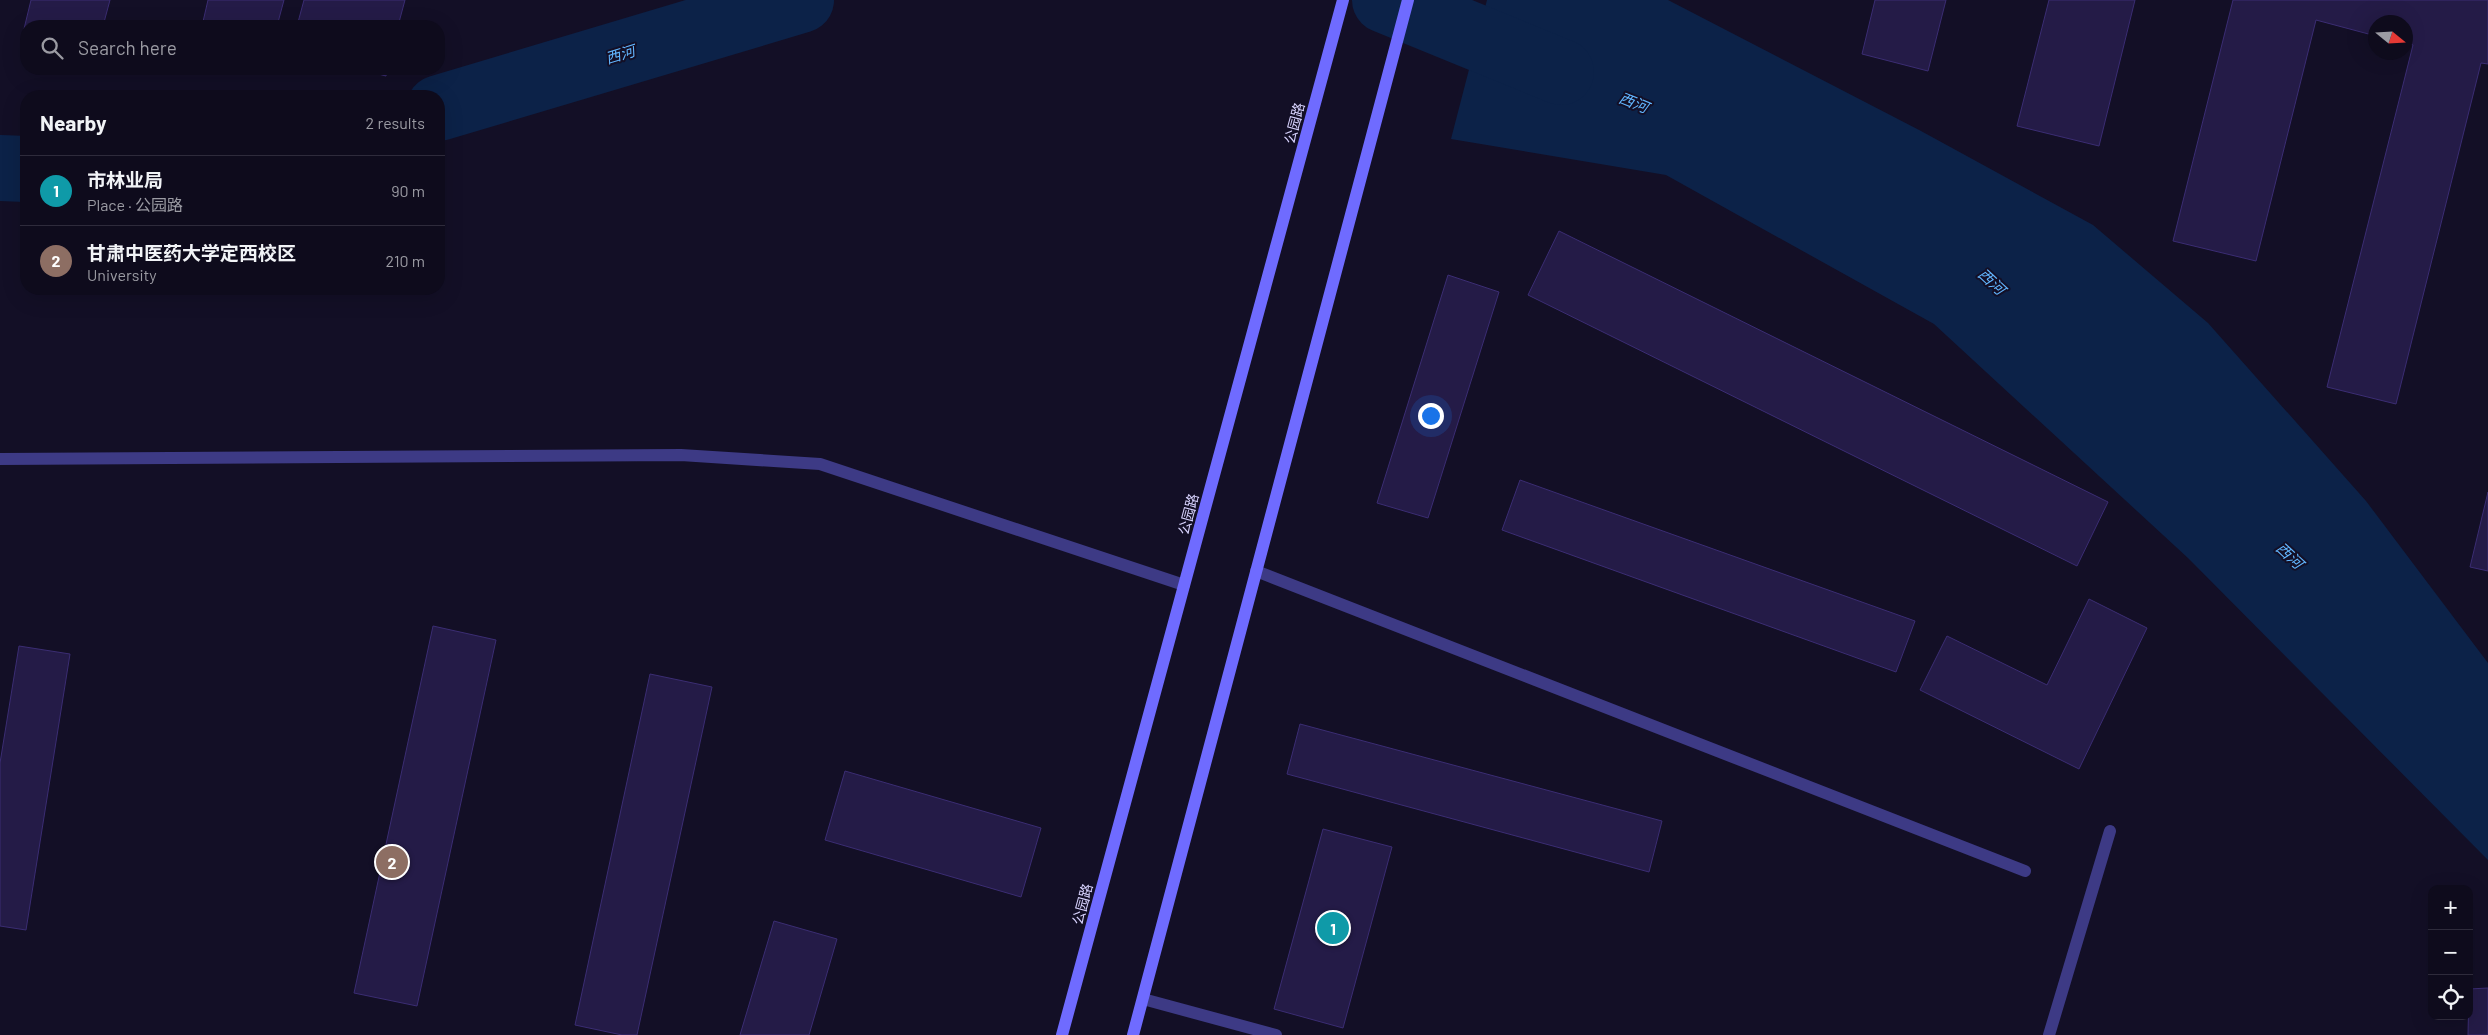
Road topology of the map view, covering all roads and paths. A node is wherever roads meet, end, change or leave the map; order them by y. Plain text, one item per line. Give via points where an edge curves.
1 (1343, 0) edge
2 (1408, 0) edge
3 (0, 459) edge
4 (1256, 571) junction
5 (1184, 585) junction
6 (2110, 831) dead end
7 (2025, 871) dead end
8 (1143, 999) junction
9 (1062, 1035) edge
10 (1133, 1035) edge
11 (1276, 1035) edge
12 (2049, 1035) edge

1 - 5 street, 公园路
2 - 4 street
3 - 5 street via 681,455 820,464
4 - 7 street
4 - 8 street
5 - 9 street, 公园路
6 - 12 street
8 - 10 street
8 - 11 street

